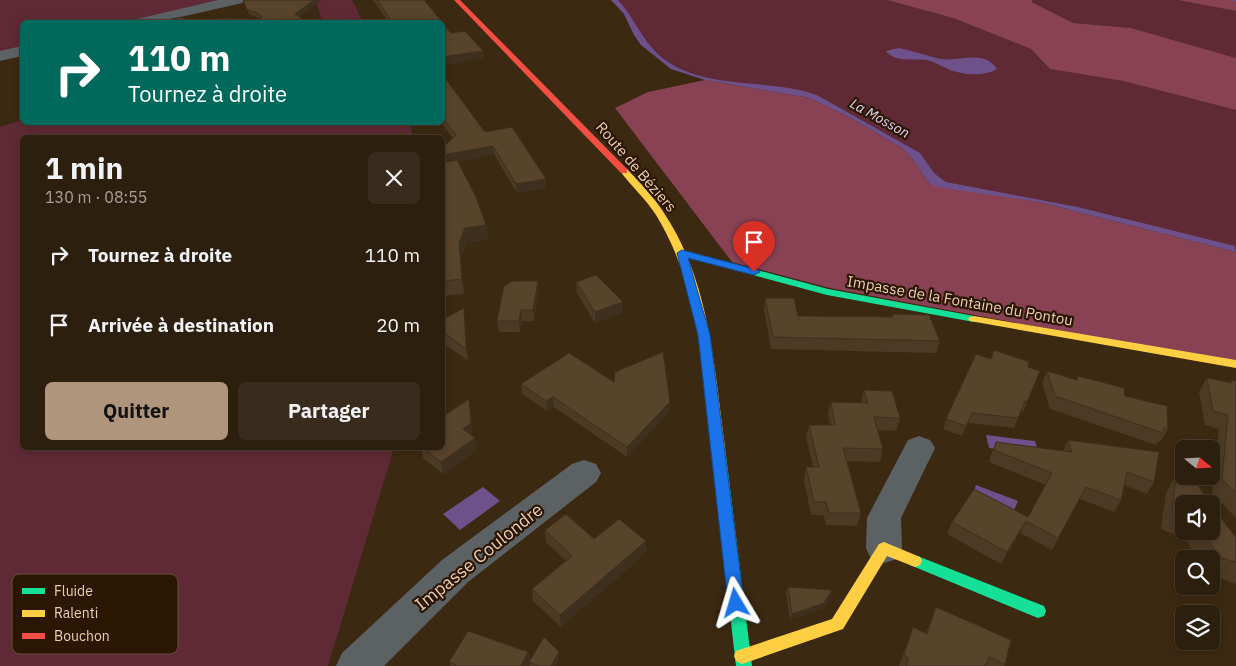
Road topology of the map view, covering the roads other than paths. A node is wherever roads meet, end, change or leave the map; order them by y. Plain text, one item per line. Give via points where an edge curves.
1 (237, 0) edge
2 (457, 0) edge
3 (195, 10) junction
4 (231, 18) edge
5 (151, 20) edge
6 (20, 51) edge
7 (0, 56) edge
8 (682, 253) junction
9 (1236, 364) edge
10 (919, 448) dead end
11 (584, 473) dead end
12 (884, 548) junction
13 (1038, 611) dead end
14 (743, 661) edge
15 (356, 666) edge

1 - 3 street
2 - 8 main road, Route de Béziers via 614,159 661,214
3 - 4 street
3 - 5 street
6 - 7 street
8 - 9 main road, Impasse de la Fontaine du Pontou via 827,292
8 - 14 main road, Route de Béziers via 704,335
10 - 12 street via 884,518
11 - 15 street, Impasse Coulondre via 455,571
12 - 13 main road
12 - 14 main road via 837,624

